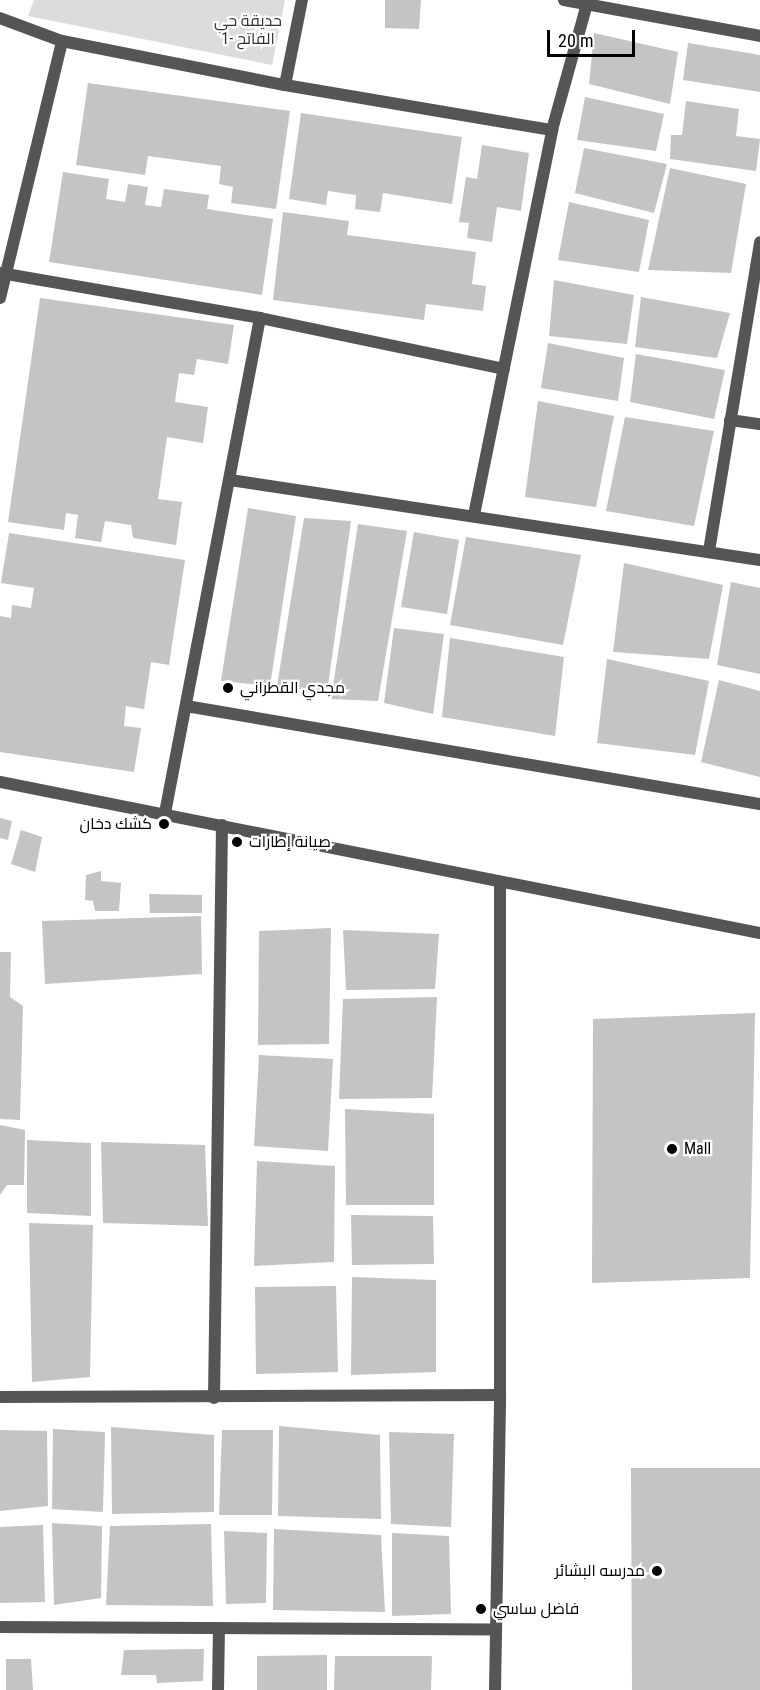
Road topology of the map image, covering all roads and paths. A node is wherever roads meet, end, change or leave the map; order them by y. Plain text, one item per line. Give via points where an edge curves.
1 (302, 0) edge
2 (564, 0) edge
3 (586, 4) junction
4 (0, 18) edge
5 (760, 36) edge
6 (63, 41) junction
7 (285, 85) junction
8 (552, 130) junction
9 (760, 242) edge
10 (1, 273) edge
11 (0, 298) edge
12 (260, 318) junction
13 (504, 369) junction
14 (730, 420) junction
15 (760, 424) edge
16 (230, 480) junction
17 (474, 515) junction
18 (710, 550) junction
19 (760, 561) edge
20 (186, 706) junction
21 (0, 782) edge
22 (760, 804) edge
23 (165, 813) junction
24 (222, 825) junction
25 (500, 882) junction
26 (760, 933) edge
27 (500, 1395) junction
28 (0, 1397) edge
29 (214, 1398) junction
30 (0, 1627) edge
31 (219, 1628) junction
32 (496, 1630) junction
33 (218, 1690) edge
34 (495, 1690) edge

1 - 7 street
2 - 3 street
3 - 5 street
3 - 8 street
4 - 6 street
6 - 7 street
6 - 10 street
7 - 8 street
8 - 13 street
9 - 14 street
10 - 11 street
10 - 12 street
12 - 13 street
12 - 16 street
13 - 17 street
14 - 15 street
14 - 18 street
16 - 17 street
16 - 20 street
17 - 18 street
18 - 19 street
20 - 22 street
20 - 23 street
21 - 23 street
23 - 24 street
24 - 25 street
24 - 29 street
25 - 26 street
25 - 27 street
27 - 29 street
27 - 32 street
28 - 29 street
30 - 31 street
31 - 32 street
31 - 33 street
32 - 34 street

